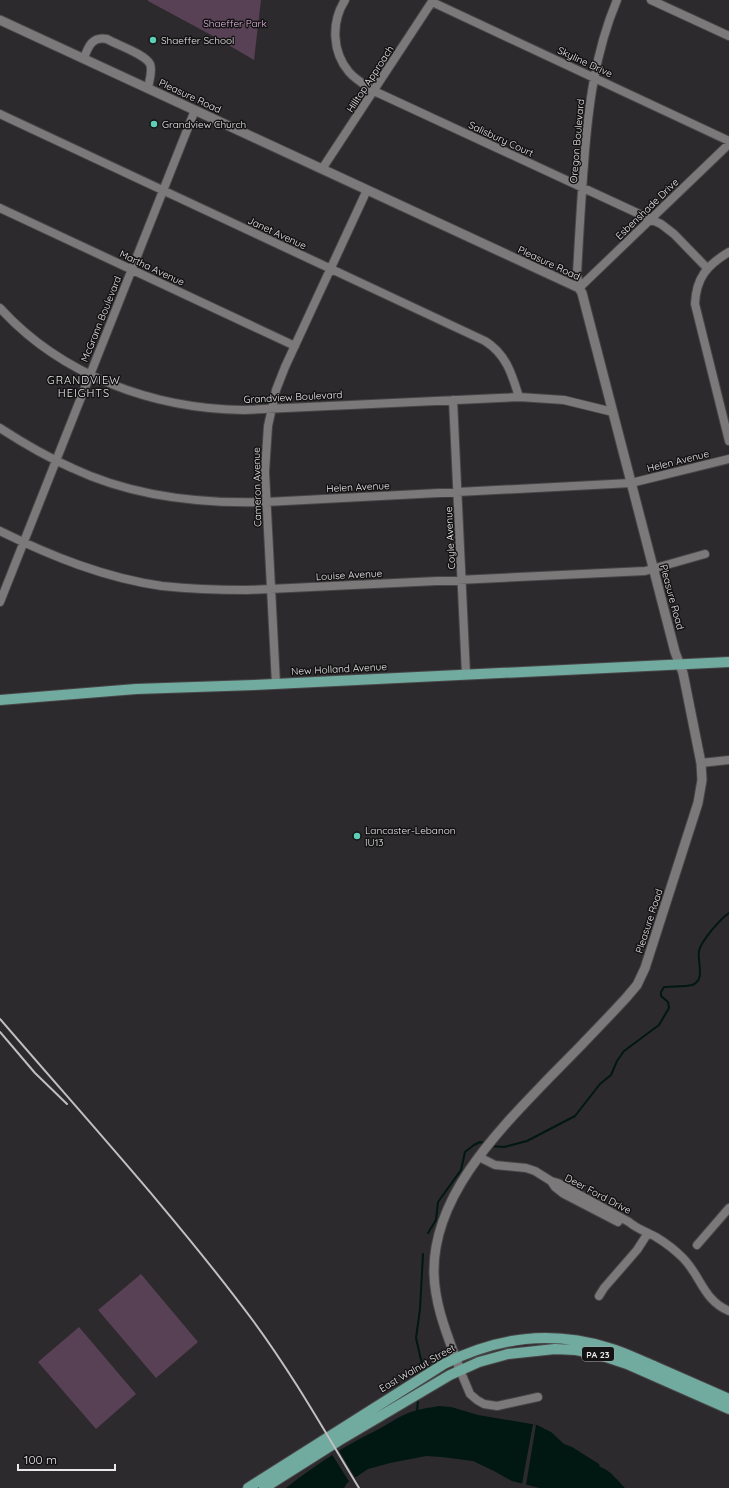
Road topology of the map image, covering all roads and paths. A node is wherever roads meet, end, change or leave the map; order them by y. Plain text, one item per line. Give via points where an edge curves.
1 (345, 0) edge
2 (617, 0) edge
3 (652, 0) edge
4 (433, 1) edge
5 (0, 20) edge
6 (729, 36) edge
7 (84, 58) junction
8 (594, 78) junction
9 (148, 88) junction
10 (374, 91) junction
11 (195, 110) junction
12 (0, 114) edge
13 (729, 141) edge
14 (729, 144) edge
15 (322, 169) junction
16 (582, 187) junction
17 (163, 190) junction
18 (367, 190) junction
19 (0, 208) edge
20 (651, 219) junction
21 (729, 252) edge
22 (707, 268) junction
23 (331, 269) junction
24 (132, 270) junction
25 (579, 288) junction
26 (0, 308) edge
27 (295, 346) junction
28 (90, 374) junction
29 (520, 397) junction
30 (453, 400) junction
31 (271, 408) junction
32 (613, 412) junction
33 (0, 428) edge
34 (729, 441) edge
35 (729, 459) edge
36 (56, 460) junction
37 (631, 483) junction
38 (458, 493) junction
39 (266, 502) junction
40 (0, 531) edge
41 (24, 543) junction
42 (705, 554) dead end
43 (653, 569) junction
44 (462, 580) junction
45 (271, 589) junction
46 (0, 602) edge
47 (729, 662) edge
48 (680, 664) junction
49 (466, 674) junction
50 (276, 684) junction
51 (0, 700) edge
52 (729, 760) edge
53 (700, 763) junction
54 (479, 1157) junction
55 (729, 1208) edge
56 (648, 1233) junction
57 (697, 1245) dead end
58 (599, 1296) dead end
59 (729, 1311) edge
60 (456, 1358) junction
61 (460, 1370) junction
62 (538, 1398) dead end
63 (729, 1399) edge
64 (729, 1409) edge
65 (248, 1488) edge
66 (264, 1488) edge

1 - 10 street, Salisbury Court via 336,23 337,49 349,71
2 - 8 street, Oregon Boulevard
3 - 6 street
4 - 8 street, Skyline Drive
4 - 10 street, Hilltop Approach
5 - 7 street, Pleasure Road
7 - 9 street, Pleasure Road
7 - 9 street via 93,41 107,39 146,58 151,69
8 - 13 street, Skyline Drive
8 - 16 street, Oregon Boulevard
9 - 11 street, Pleasure Road
10 - 15 street, Hilltop Approach
10 - 16 street, Salisbury Court
11 - 15 street, Pleasure Road
11 - 17 street, McGrann Boulevard
12 - 17 street, Janet Avenue
14 - 20 street, Esbenshade Drive
15 - 18 street, Pleasure Road
16 - 20 street, Salisbury Court
16 - 25 street, Oregon Boulevard via 576,274
17 - 23 street, Janet Avenue
17 - 24 street, McGrann Boulevard
18 - 23 street, Cameron Avenue
18 - 25 street, Pleasure Road
19 - 24 street, Martha Avenue
20 - 22 street, Salisbury Court via 671,230
20 - 25 street, Esbenshade Drive
21 - 22 street
22 - 34 street via 696,290 696,312
23 - 27 street, Cameron Avenue
23 - 29 street, Janet Avenue via 492,345 506,361
24 - 27 street, Martha Avenue
24 - 28 street, McGrann Boulevard
25 - 32 street, Pleasure Road
26 - 28 street, Grandview Boulevard via 36,341
27 - 31 street, Cameron Avenue
28 - 31 street, Grandview Boulevard via 121,388 167,402 227,409
28 - 36 street, McGrann Boulevard
29 - 30 street, Grandview Boulevard
29 - 32 street, Grandview Boulevard via 564,400
30 - 31 street, Grandview Boulevard
30 - 38 street, Coyle Avenue
31 - 39 street, Cameron Avenue via 266,451
32 - 37 street, Pleasure Road
33 - 36 street, Helen Avenue
35 - 37 street, Helen Avenue
36 - 39 street, Helen Avenue via 93,477 164,496 214,502
36 - 41 street, McGrann Boulevard
37 - 38 street, Helen Avenue
37 - 43 street, Pleasure Road
38 - 39 street, Helen Avenue
38 - 44 street, Coyle Avenue
39 - 45 street, Cameron Avenue
40 - 41 street, Louise Avenue
41 - 45 street, Louise Avenue via 53,556 135,581 202,589
41 - 46 street, McGrann Boulevard
42 - 43 street, Louise Avenue
43 - 44 street, Louise Avenue
43 - 48 street, Pleasure Road
44 - 45 street, Louise Avenue
44 - 49 street, Coyle Avenue
45 - 50 street, Cameron Avenue
47 - 48 main road, New Holland Avenue
48 - 49 main road, New Holland Avenue
48 - 53 street, Pleasure Road
49 - 50 main road, New Holland Avenue
50 - 51 main road, New Holland Avenue via 136,689
52 - 53 street
53 - 54 street, Pleasure Road via 702,787 698,803 640,980 626,998 502,1128
54 - 56 street, Deer Ford Drive via 496,1165 531,1169
54 - 60 street, Pleasure Road via 448,1210 434,1262 439,1310
55 - 57 street
56 - 58 street
56 - 59 street, Deer Ford Drive via 683,1257 711,1299
60 - 61 street, Pleasure Road
60 - 63 main road, East Walnut Street / PA 23 via 486,1346 519,1340 574,1340 620,1351
60 - 65 main road, East Walnut Street / PA 23
61 - 62 street, Pleasure Road via 470,1394 484,1404 497,1406
61 - 64 main road, PA 23 via 508,1354 545,1349 576,1350 616,1360
61 - 66 main road, PA 23

